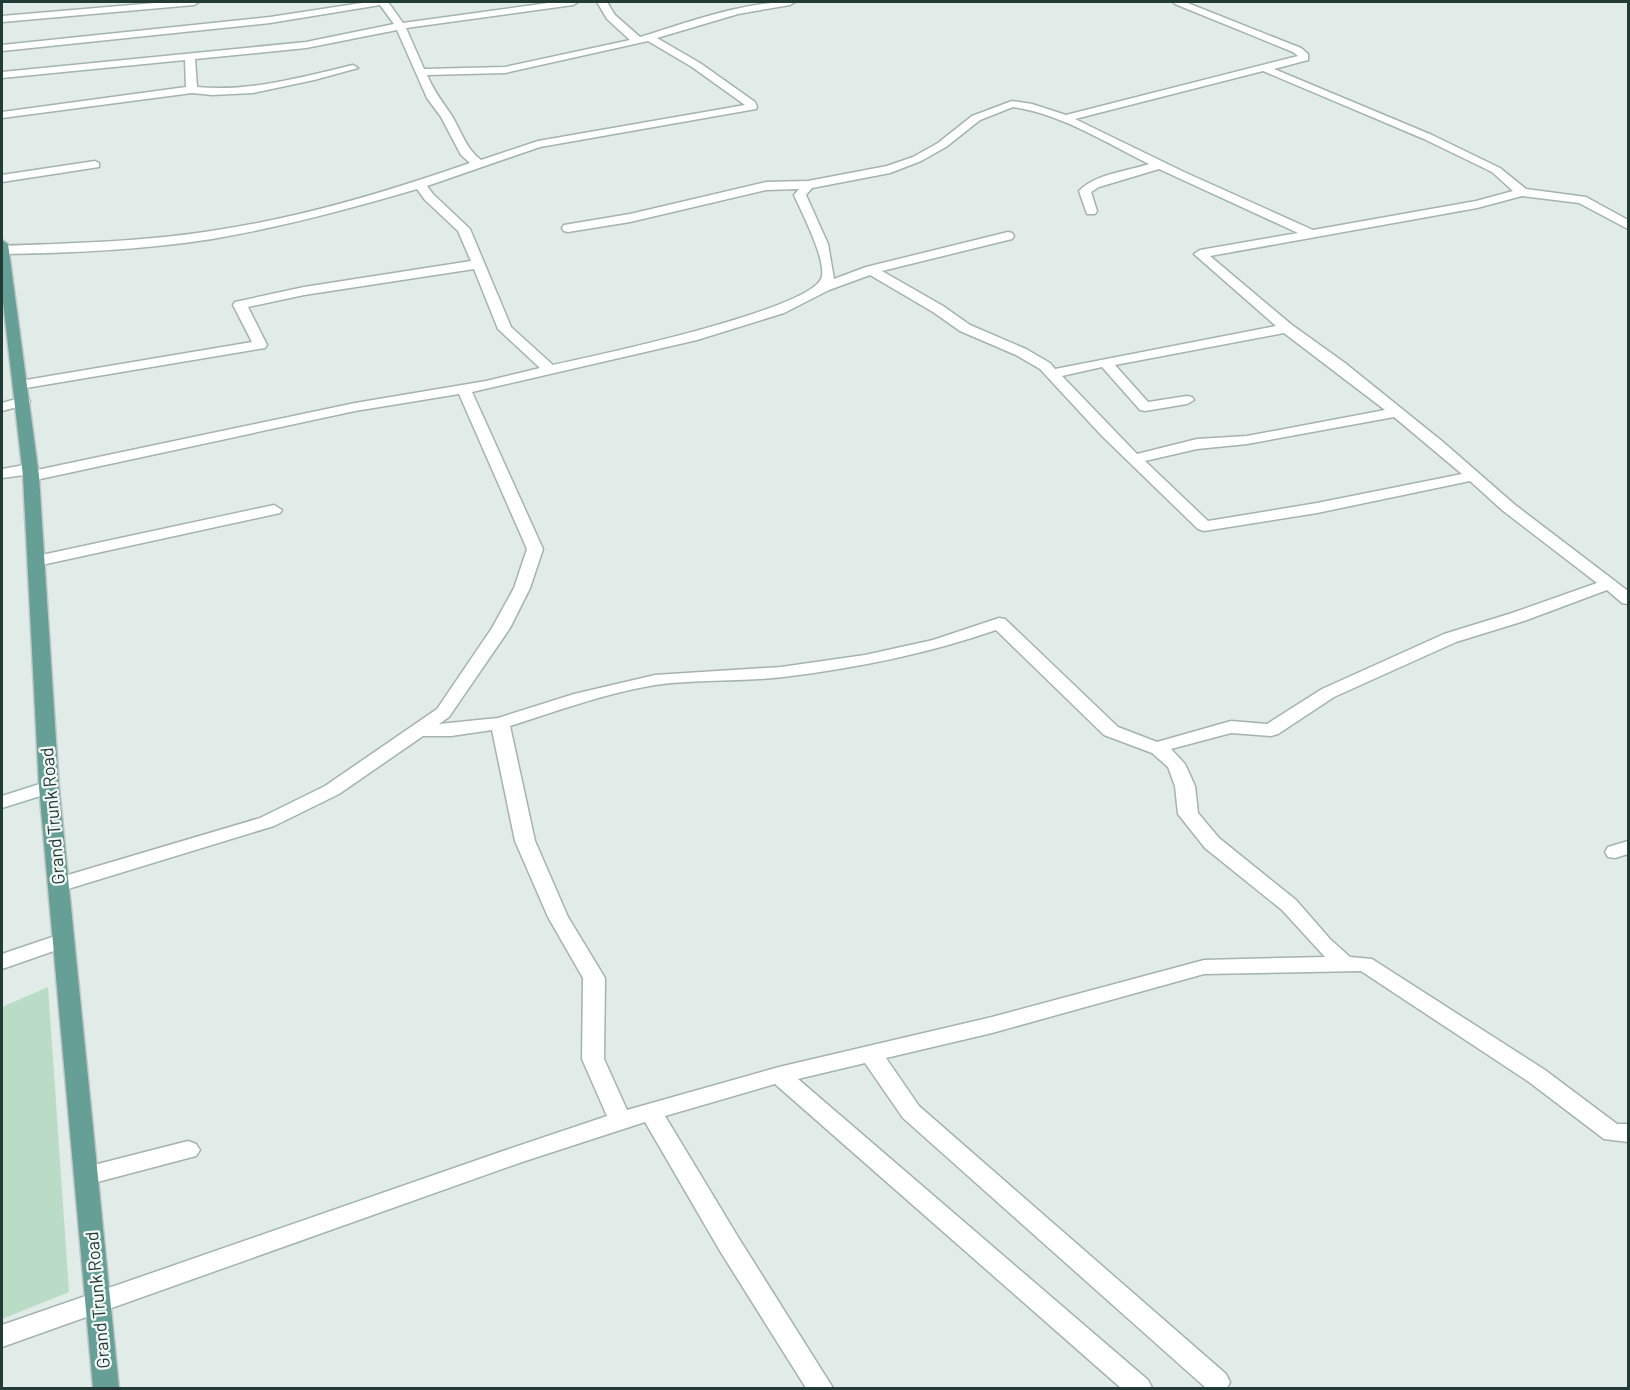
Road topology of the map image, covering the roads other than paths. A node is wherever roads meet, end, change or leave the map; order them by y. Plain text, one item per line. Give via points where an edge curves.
1 (383, 2) edge
2 (573, 2) edge
3 (602, 2) edge
4 (790, 2) edge
5 (1178, 2) edge
6 (756, 4) edge
7 (198, 6) edge
8 (2, 19) edge
9 (400, 26) junction
10 (217, 39) junction
11 (643, 39) junction
12 (2, 48) edge
13 (190, 56) junction
14 (353, 68) dead end
15 (1264, 68) junction
16 (422, 72) junction
17 (2, 75) edge
18 (192, 90) junction
19 (2, 115) edge
20 (1065, 118) junction
21 (478, 163) junction
22 (95, 165) dead end
23 (1160, 165) junction
24 (2, 179) edge
25 (420, 184) junction
26 (808, 185) junction
27 (1522, 192) junction
28 (1091, 212) dead end
29 (1629, 225) edge
30 (568, 228) dead end
31 (1309, 233) junction
32 (1008, 236) dead end
33 (2, 247) edge
34 (478, 264) junction
35 (871, 270) junction
36 (4, 280) edge
37 (824, 287) junction
38 (1287, 328) junction
39 (1105, 362) junction
40 (549, 369) junction
41 (1052, 374) junction
42 (464, 389) junction
43 (21, 393) junction
44 (1187, 400) dead end
45 (2, 407) edge
46 (1396, 412) junction
47 (1134, 459) junction
48 (31, 472) junction
49 (2, 474) edge
50 (1474, 476) junction
51 (274, 510) dead end
52 (37, 561) junction
53 (1609, 584) junction
54 (1629, 600) edge
55 (500, 723) junction
56 (417, 730) junction
57 (1159, 749) junction
58 (49, 787) junction
59 (2, 802) edge
60 (58, 885) junction
61 (64, 940) junction
62 (2, 962) edge
63 (1346, 964) junction
64 (871, 1054) junction
65 (779, 1075) junction
66 (651, 1111) junction
67 (621, 1121) junction
68 (1629, 1133) edge
69 (188, 1150) dead end
70 (86, 1176) junction
71 (98, 1303) junction
72 (2, 1336) edge
73 (1217, 1382) dead end
74 (106, 1389) edge
75 (820, 1389) edge
76 (1139, 1389) edge

1 - 9 street
1 - 10 street via 270,20
2 - 9 street
3 - 11 street via 611,17
4 - 6 street
5 - 15 street via 1303,54 1304,58 1299,60
6 - 11 street
7 - 8 street
7 - 10 street
9 - 10 street via 333,42
9 - 16 street
10 - 12 street
10 - 13 street
11 - 16 street via 505,70
11 - 21 street via 696,65 752,107 538,144
13 - 17 street
13 - 18 street
14 - 18 street via 232,91
15 - 20 street
15 - 27 street via 1428,137 1496,170
16 - 21 street via 432,98 467,155
18 - 19 street
20 - 23 street
20 - 26 street via 1012,104 976,118 917,159 890,169
21 - 25 street
22 - 24 street
23 - 28 street via 1095,184 1085,191
23 - 31 street
25 - 33 street via 321,213 211,235 116,245
25 - 34 street via 464,229
26 - 30 street via 766,186 630,218
26 - 37 street via 800,195 822,244 829,276
27 - 29 street via 1582,200
27 - 31 street via 1477,204
31 - 38 street via 1200,254
32 - 35 street
33 - 36 main road, Grand Trunk Road
34 - 40 street via 505,329
34 - 43 street via 240,305 260,345
35 - 37 street
35 - 41 street via 965,328 1021,352
36 - 43 main road, Grand Trunk Road
37 - 40 street via 779,310 692,337
38 - 39 street
38 - 46 street
39 - 41 street
39 - 44 street via 1145,407
40 - 42 street
41 - 47 street
42 - 48 street
42 - 56 street via 535,549 522,588 501,628 443,713
43 - 45 street
43 - 48 main road, Grand Trunk Road
46 - 47 street via 1266,437 1197,444
46 - 50 street
47 - 50 street via 1204,526
48 - 49 street
48 - 52 main road, Grand Trunk Road
50 - 53 street
51 - 52 street
52 - 58 main road, Grand Trunk Road
53 - 54 street
53 - 57 street via 1450,638 1328,693 1271,730 1231,727 1167,742
55 - 56 street
55 - 57 street via 655,680 781,672 865,660 939,644 999,623 1111,731
55 - 67 street via 525,841 558,917 594,978 593,1059
56 - 60 street via 332,790 267,822
57 - 63 street via 1176,764 1185,786 1188,814 1212,843 1289,905
58 - 59 street
58 - 60 main road, Grand Trunk Road
60 - 61 main road, Grand Trunk Road
61 - 62 street
61 - 70 main road, Grand Trunk Road
63 - 64 street via 1204,967
63 - 68 street via 1365,964 1537,1076 1612,1133
64 - 65 street
64 - 73 street via 912,1112
65 - 66 street
65 - 76 street
66 - 67 street
66 - 75 street
67 - 71 street
69 - 70 street
70 - 71 main road, Grand Trunk Road
71 - 72 street
71 - 74 main road, Grand Trunk Road

